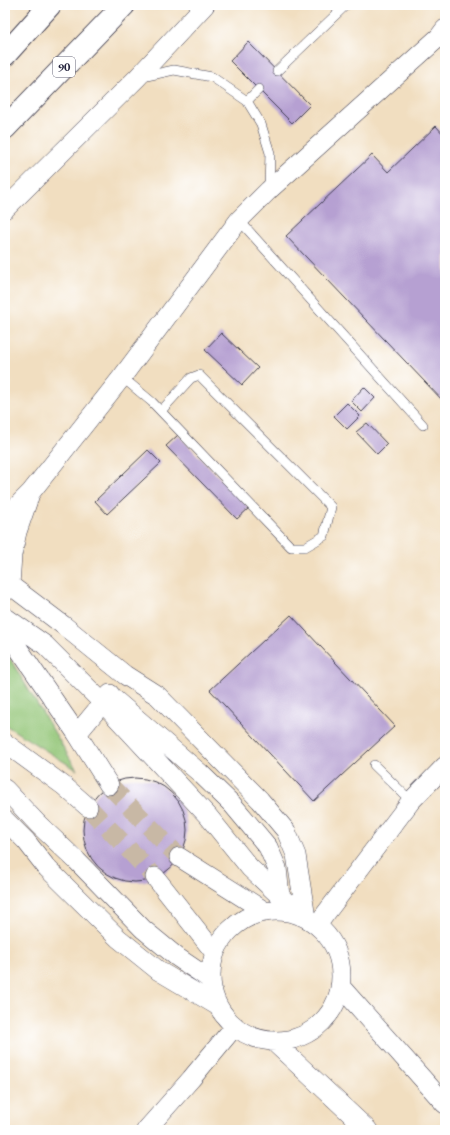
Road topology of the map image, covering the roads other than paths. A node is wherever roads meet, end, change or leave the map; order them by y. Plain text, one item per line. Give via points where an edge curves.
1 (50, 5) edge
2 (124, 5) edge
3 (205, 5) edge
4 (346, 5) edge
5 (445, 28) edge
6 (5, 55) edge
7 (277, 71) dead end
8 (137, 78) junction
9 (258, 89) dead end
10 (246, 101) junction
11 (5, 128) edge
12 (269, 190) junction
13 (5, 209) edge
14 (239, 220) junction
15 (122, 377) junction
16 (161, 411) junction
17 (423, 426) dead end
18 (31, 492) junction
19 (5, 518) edge
20 (8, 589) edge
21 (5, 617) edge
22 (5, 629) edge
23 (125, 676) junction
24 (106, 699) junction
25 (77, 734) junction
26 (5, 743) edge
27 (374, 765) dead end
28 (445, 766) edge
29 (109, 785) tunnel mouth
30 (5, 790) edge
31 (412, 801) junction
32 (88, 807) tunnel mouth
33 (5, 820) edge
34 (179, 857) tunnel mouth
35 (155, 877) tunnel mouth
36 (280, 896) junction
37 (266, 912) junction
38 (308, 920) junction
39 (215, 953) junction
40 (211, 980) junction
41 (340, 986) junction
42 (218, 1006) junction
43 (235, 1026) junction
44 (273, 1041) junction
45 (445, 1104) edge
46 (146, 1130) edge
47 (368, 1130) edge

1 - 6 highway
2 - 11 highway, 90
3 - 8 street
4 - 7 lane
5 - 12 street via 439,37
8 - 10 lane via 174,70 212,77
8 - 13 street
9 - 10 lane
10 - 12 lane via 261,124 270,153
12 - 14 street
14 - 15 street
14 - 17 lane
15 - 16 lane
15 - 18 street
16 - 16 lane via 191,378 199,375 331,507 324,536 305,548 291,547
18 - 19 street
18 - 20 street via 17,532
20 - 23 street via 63,625
21 - 24 street via 45,645
22 - 25 street
23 - 24 street
23 - 38 street via 158,696 260,800 286,831 296,855
24 - 25 street
24 - 36 street via 250,868
24 - 36 street via 200,773 232,804 268,848 277,868
25 - 29 street
26 - 32 street
27 - 31 lane
28 - 31 street
30 - 40 street via 143,929
31 - 38 street
33 - 42 street via 47,868 118,938 159,971
34 - 37 street
35 - 39 street
36 - 38 street
37 - 38 street via 289,912
37 - 39 street via 240,921 221,940
38 - 41 street via 327,935 334,946 339,959
39 - 40 street via 211,966
40 - 42 street
41 - 44 street via 331,1012 322,1022 299,1036
41 - 45 street
42 - 43 street
43 - 44 street via 246,1034
43 - 46 street
44 - 47 street

